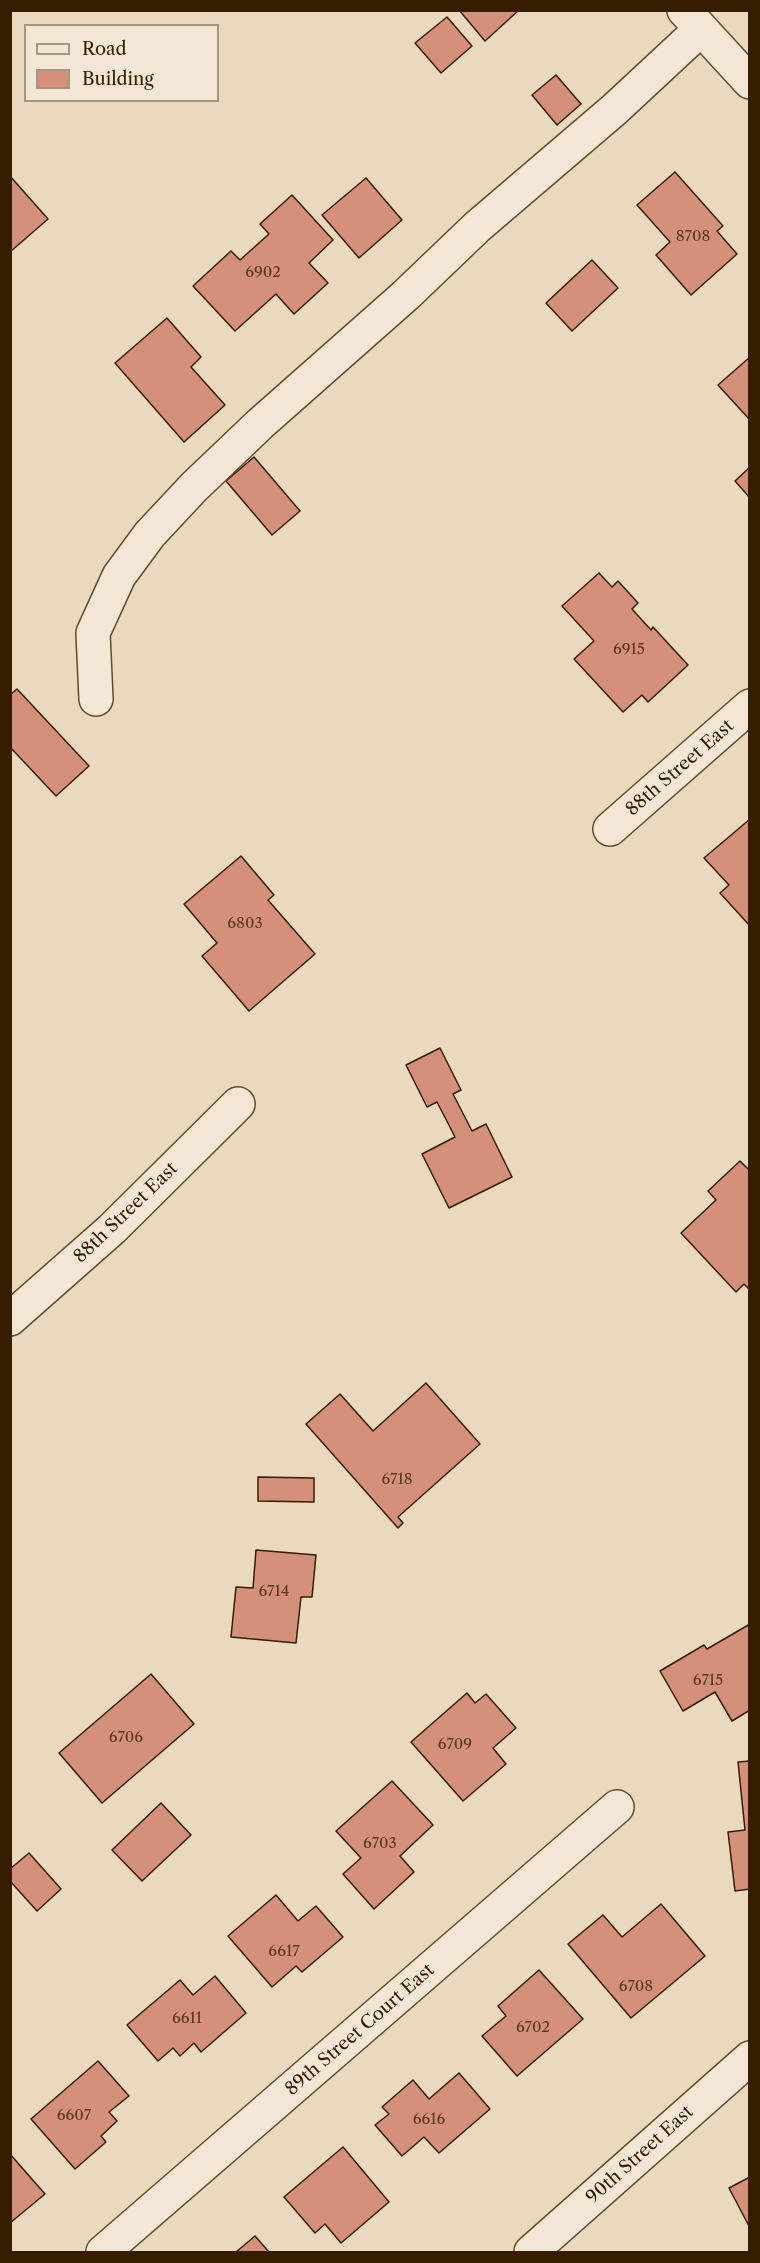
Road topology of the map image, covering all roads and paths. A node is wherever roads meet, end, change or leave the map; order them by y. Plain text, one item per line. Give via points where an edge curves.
1 (693, 20) edge
2 (750, 82) edge
3 (96, 699) dead end
4 (750, 706) edge
5 (610, 829) dead end
6 (238, 1104) dead end
7 (10, 1319) edge
8 (617, 1807) dead end
9 (750, 2058) edge
10 (103, 2253) edge
11 (531, 2253) edge

1 - 2 street
1 - 3 street via 615,109 477,227 260,424 150,534 119,576 93,633
4 - 5 street, 88th Street East
6 - 7 street, 88th Street East via 112,1229
8 - 10 street, 89th Street Court East
9 - 11 street, 90th Street East

